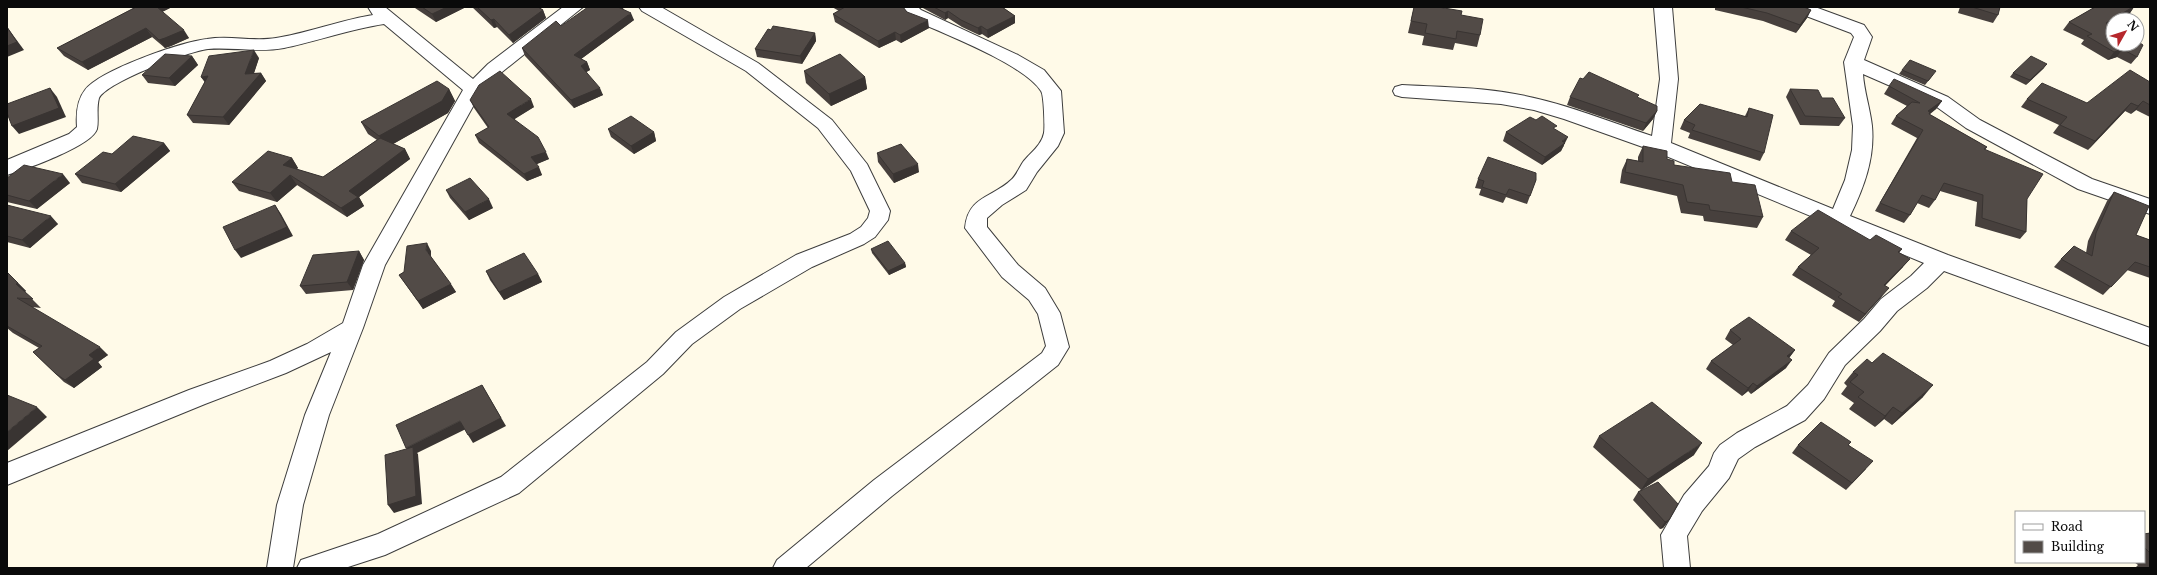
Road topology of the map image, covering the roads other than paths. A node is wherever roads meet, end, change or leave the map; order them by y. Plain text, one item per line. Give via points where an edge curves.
1 (574, 7) edge
2 (648, 7) edge
3 (908, 7) edge
4 (1663, 7) edge
5 (1799, 8) edge
6 (380, 12) edge
7 (1853, 62) junction
8 (473, 89) junction
9 (1402, 91) dead end
10 (1661, 146) junction
11 (7, 168) edge
12 (2150, 207) edge
13 (1839, 218) junction
14 (1940, 261) junction
15 (352, 328) junction
16 (2150, 337) edge
17 (7, 474) edge
18 (280, 568) edge
19 (310, 568) edge
20 (786, 568) edge
21 (1677, 568) edge

1 - 8 street via 495,68
2 - 19 street via 752,67 826,124 860,169 880,211 878,220 868,232 857,239 804,261 726,308 684,338 655,368 510,485 385,543
3 - 20 street via 915,14 1012,59 1037,74 1052,92 1054,133 1048,146 1029,168 1019,185 995,200 978,215 976,228 1010,271 1037,294 1049,313 1058,347 1050,359 883,488
4 - 10 street via 1669,80
5 - 7 street via 1858,29 1863,37
6 - 8 street
6 - 11 street via 264,45 204,45 155,60 94,91 86,119 87,129 76,139
7 - 12 street via 1941,101 1980,128 2085,184
7 - 13 street via 1863,138 1859,175
8 - 15 street via 374,265
9 - 10 street via 1477,94 1516,100 1561,112
10 - 13 street
13 - 14 street
14 - 16 street
14 - 21 street via 1889,306 1837,359 1816,392 1796,413 1729,452 1720,471 1693,503 1674,535
15 - 17 street via 278,367
15 - 18 street via 317,415 290,505

